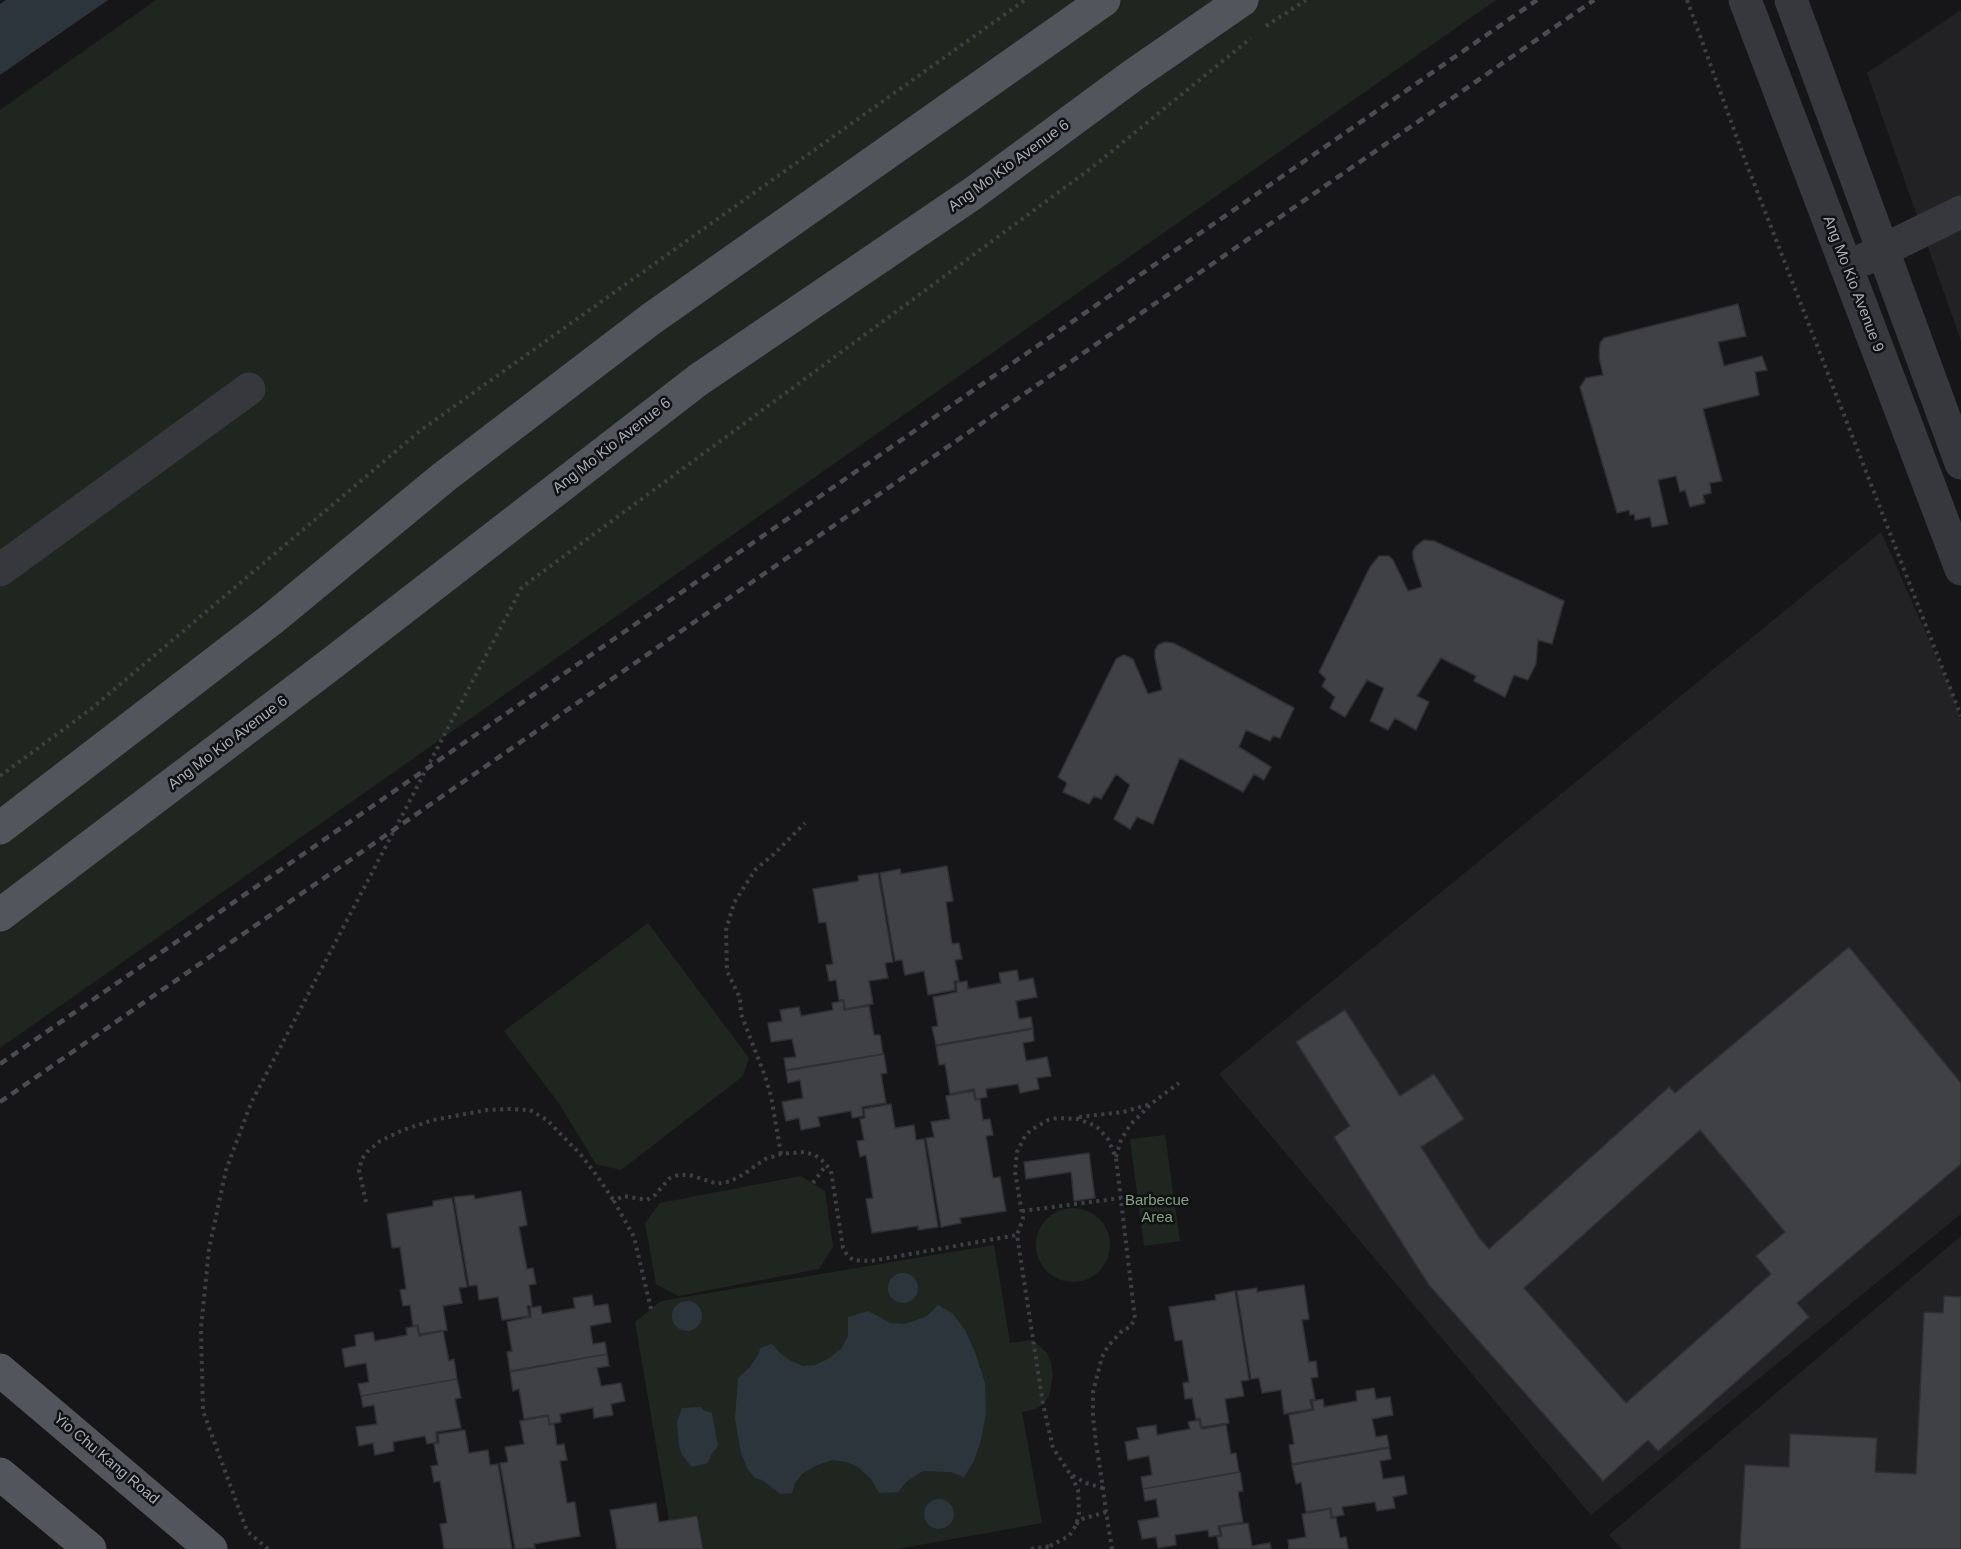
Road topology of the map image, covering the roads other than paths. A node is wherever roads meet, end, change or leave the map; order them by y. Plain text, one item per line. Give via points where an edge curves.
1 (1104, 0) edge
2 (1242, 0) edge
3 (1745, 0) edge
4 (1791, 0) edge
5 (1961, 212) edge
6 (1883, 250) junction
7 (1847, 268) junction
8 (1933, 387) junction
9 (249, 389) dead end
10 (1902, 415) junction
11 (1961, 463) edge
12 (1961, 569) edge
13 (0, 570) edge
14 (0, 828) edge
15 (0, 915) edge
16 (0, 1370) edge
17 (0, 1474) edge
18 (90, 1549) edge
19 (211, 1549) edge

1 - 14 main road via 651,319 444,477 272,619
2 - 15 main road, Ang Mo Kio Avenue 6 via 972,194 698,380
3 - 7 street, Ang Mo Kio Avenue 9
4 - 6 street
5 - 6 street
6 - 7 street
6 - 8 street
7 - 10 street, Ang Mo Kio Avenue 9
8 - 10 street
8 - 11 street
9 - 13 street
10 - 12 street, Ang Mo Kio Avenue 9
16 - 19 main road, Yio Chu Kang Road
17 - 18 main road

